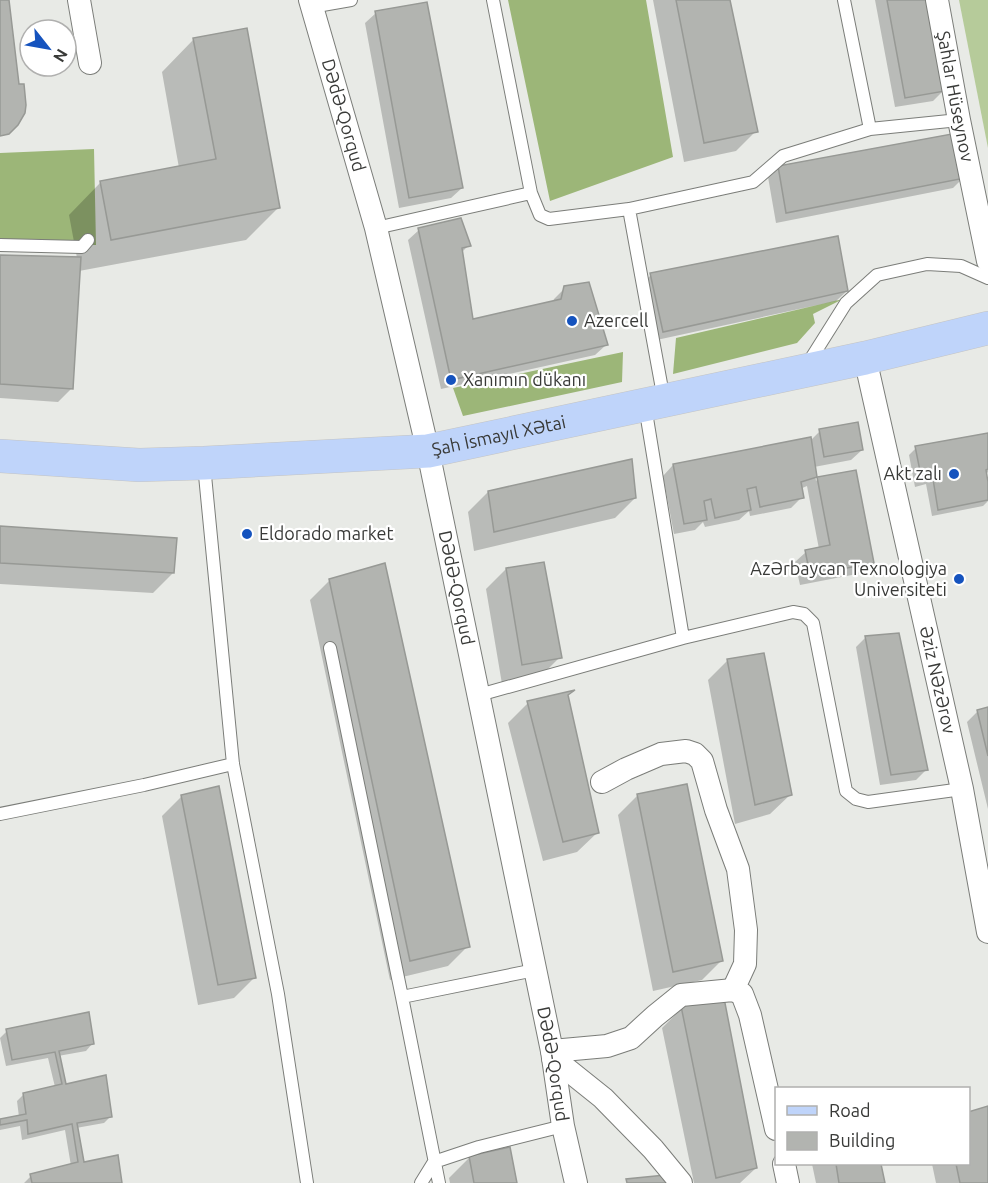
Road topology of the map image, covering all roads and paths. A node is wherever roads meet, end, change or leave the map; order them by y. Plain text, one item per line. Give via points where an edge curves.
1 (79, 0) edge
2 (351, 0) edge
3 (493, 0) edge
4 (844, 0) edge
5 (937, 0) edge
6 (311, 4) edge
7 (90, 63) dead end
8 (959, 120) junction
9 (870, 129) junction
10 (531, 193) junction
11 (629, 209) junction
12 (376, 228) junction
13 (88, 240) dead end
14 (0, 244) edge
15 (988, 261) edge
16 (988, 278) edge
17 (988, 327) edge
18 (865, 358) junction
19 (803, 371) junction
20 (655, 403) junction
21 (428, 450) junction
22 (0, 456) edge
23 (204, 464) junction
24 (683, 639) junction
25 (330, 648) dead end
26 (479, 695) junction
27 (233, 764) junction
28 (602, 782) dead end
29 (962, 789) junction
30 (0, 814) edge
31 (988, 932) edge
32 (535, 970) junction
33 (733, 990) junction
34 (402, 997) junction
35 (553, 1055) junction
36 (775, 1120) edge
37 (563, 1126) junction
38 (434, 1162) junction
39 (784, 1165) edge
40 (307, 1183) edge
41 (421, 1183) edge
42 (439, 1183) edge
43 (576, 1183) edge
44 (681, 1183) edge
45 (788, 1183) edge

1 - 7 street
2 - 6 lane
3 - 10 lane
4 - 9 lane
5 - 8 street, Şahlar Hüseynov
6 - 12 street, Dədə-Qorqud
8 - 9 lane
8 - 15 street, Şahlar Hüseynov
9 - 11 lane via 783,156 753,182
10 - 11 lane via 540,215 549,219
10 - 12 lane
11 - 20 lane
12 - 21 street, Dədə-Qorqud
13 - 14 lane via 82,247
16 - 19 lane via 961,266 927,264 877,275 846,303
17 - 18 main road, Şah İsmayıl Xətai
18 - 19 main road, Şah İsmayıl Xətai
18 - 29 street, Əziz Nəzərov
19 - 20 main road, Şah İsmayıl Xətai
20 - 21 main road, Şah İsmayıl Xətai
20 - 24 lane
21 - 23 main road, Şah İsmayıl Xətai
21 - 26 street, Dədə-Qorqud
22 - 23 main road, Şah İsmayıl Xətai via 139,465
23 - 27 lane
24 - 26 lane
24 - 29 lane via 793,612 804,614 813,623 846,791 868,802
25 - 34 lane
26 - 32 street, Dədə-Qorqud
27 - 30 lane
27 - 40 lane via 278,994
28 - 33 street via 661,754 686,751 702,761 738,869 746,930 745,964
29 - 31 street, Əziz Nəzərov
32 - 34 lane
32 - 35 street, Dədə-Qorqud
33 - 35 street via 681,995 631,1038
33 - 36 street via 742,994 750,1014
34 - 38 lane
35 - 37 street, Dədə-Qorqud
35 - 44 street via 603,1098
37 - 38 lane
37 - 43 street, Dədə-Qorqud
38 - 41 lane
38 - 42 lane
39 - 45 street

